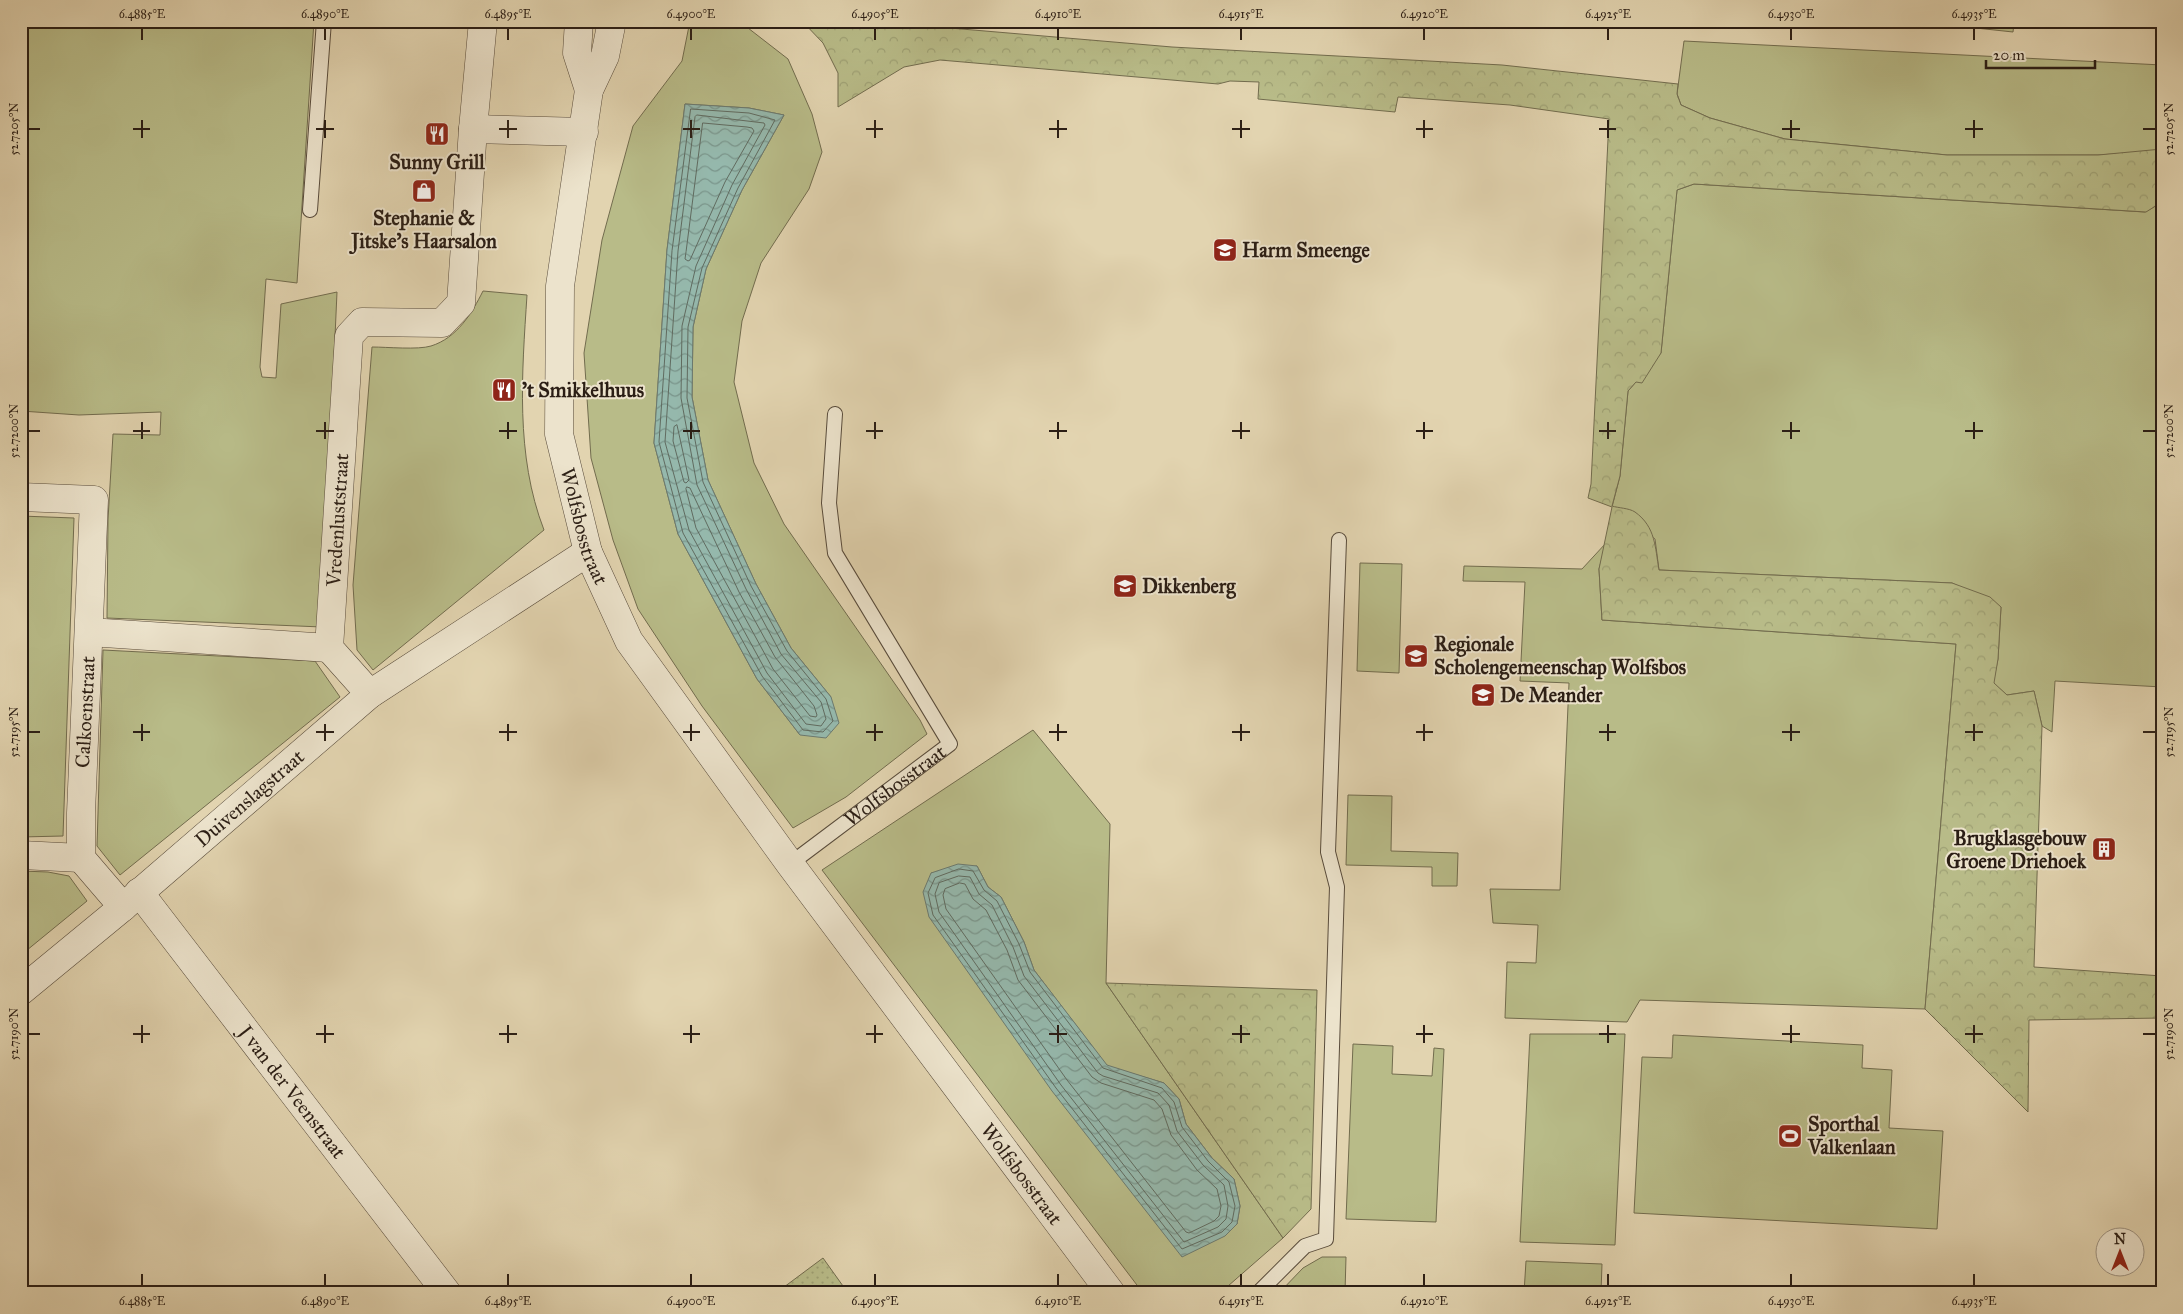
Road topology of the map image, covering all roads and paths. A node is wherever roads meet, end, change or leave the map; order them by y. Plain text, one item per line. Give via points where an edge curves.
1 (324, 21) edge
2 (483, 21) edge
3 (579, 21) edge
4 (612, 21) edge
5 (589, 90) junction
6 (473, 130) junction
7 (584, 132) junction
8 (310, 210) dead end
9 (835, 414) dead end
10 (21, 497) edge
11 (1339, 540) dead end
12 (588, 552) junction
13 (89, 632) junction
14 (329, 648) junction
15 (370, 694) junction
16 (21, 856) edge
17 (80, 858) junction
18 (790, 864) junction
19 (131, 900) junction
20 (21, 991) edge
21 (447, 1293) edge
22 (1111, 1293) edge
23 (1258, 1293) edge

1 - 8 lane
2 - 6 street
3 - 5 street, Wolfsbosstraat via 577,53
4 - 5 street, Wolfsbosstraat via 605,56
5 - 7 street, Wolfsbosstraat
6 - 7 street
6 - 14 street, Vredenluststraat via 461,303 442,323 362,322 349,336
7 - 12 street, Wolfsbosstraat via 560,286 559,434
9 - 18 lane, Wolfsbosstraat via 829,503 836,553 950,744
10 - 13 street, Calkoenstraat via 94,500
11 - 23 lane via 1328,852 1337,887 1326,1239 1305,1246
12 - 15 street, Duivenslagstraat
12 - 18 street, Wolfsbosstraat via 629,641
13 - 14 street
13 - 17 street, Calkoenstraat
14 - 15 street
15 - 19 street, Duivenslagstraat
16 - 17 street
17 - 19 street
18 - 22 street, Wolfsbosstraat
19 - 20 street, Duivenslagstraat
19 - 21 street, J van der Veenstraat

